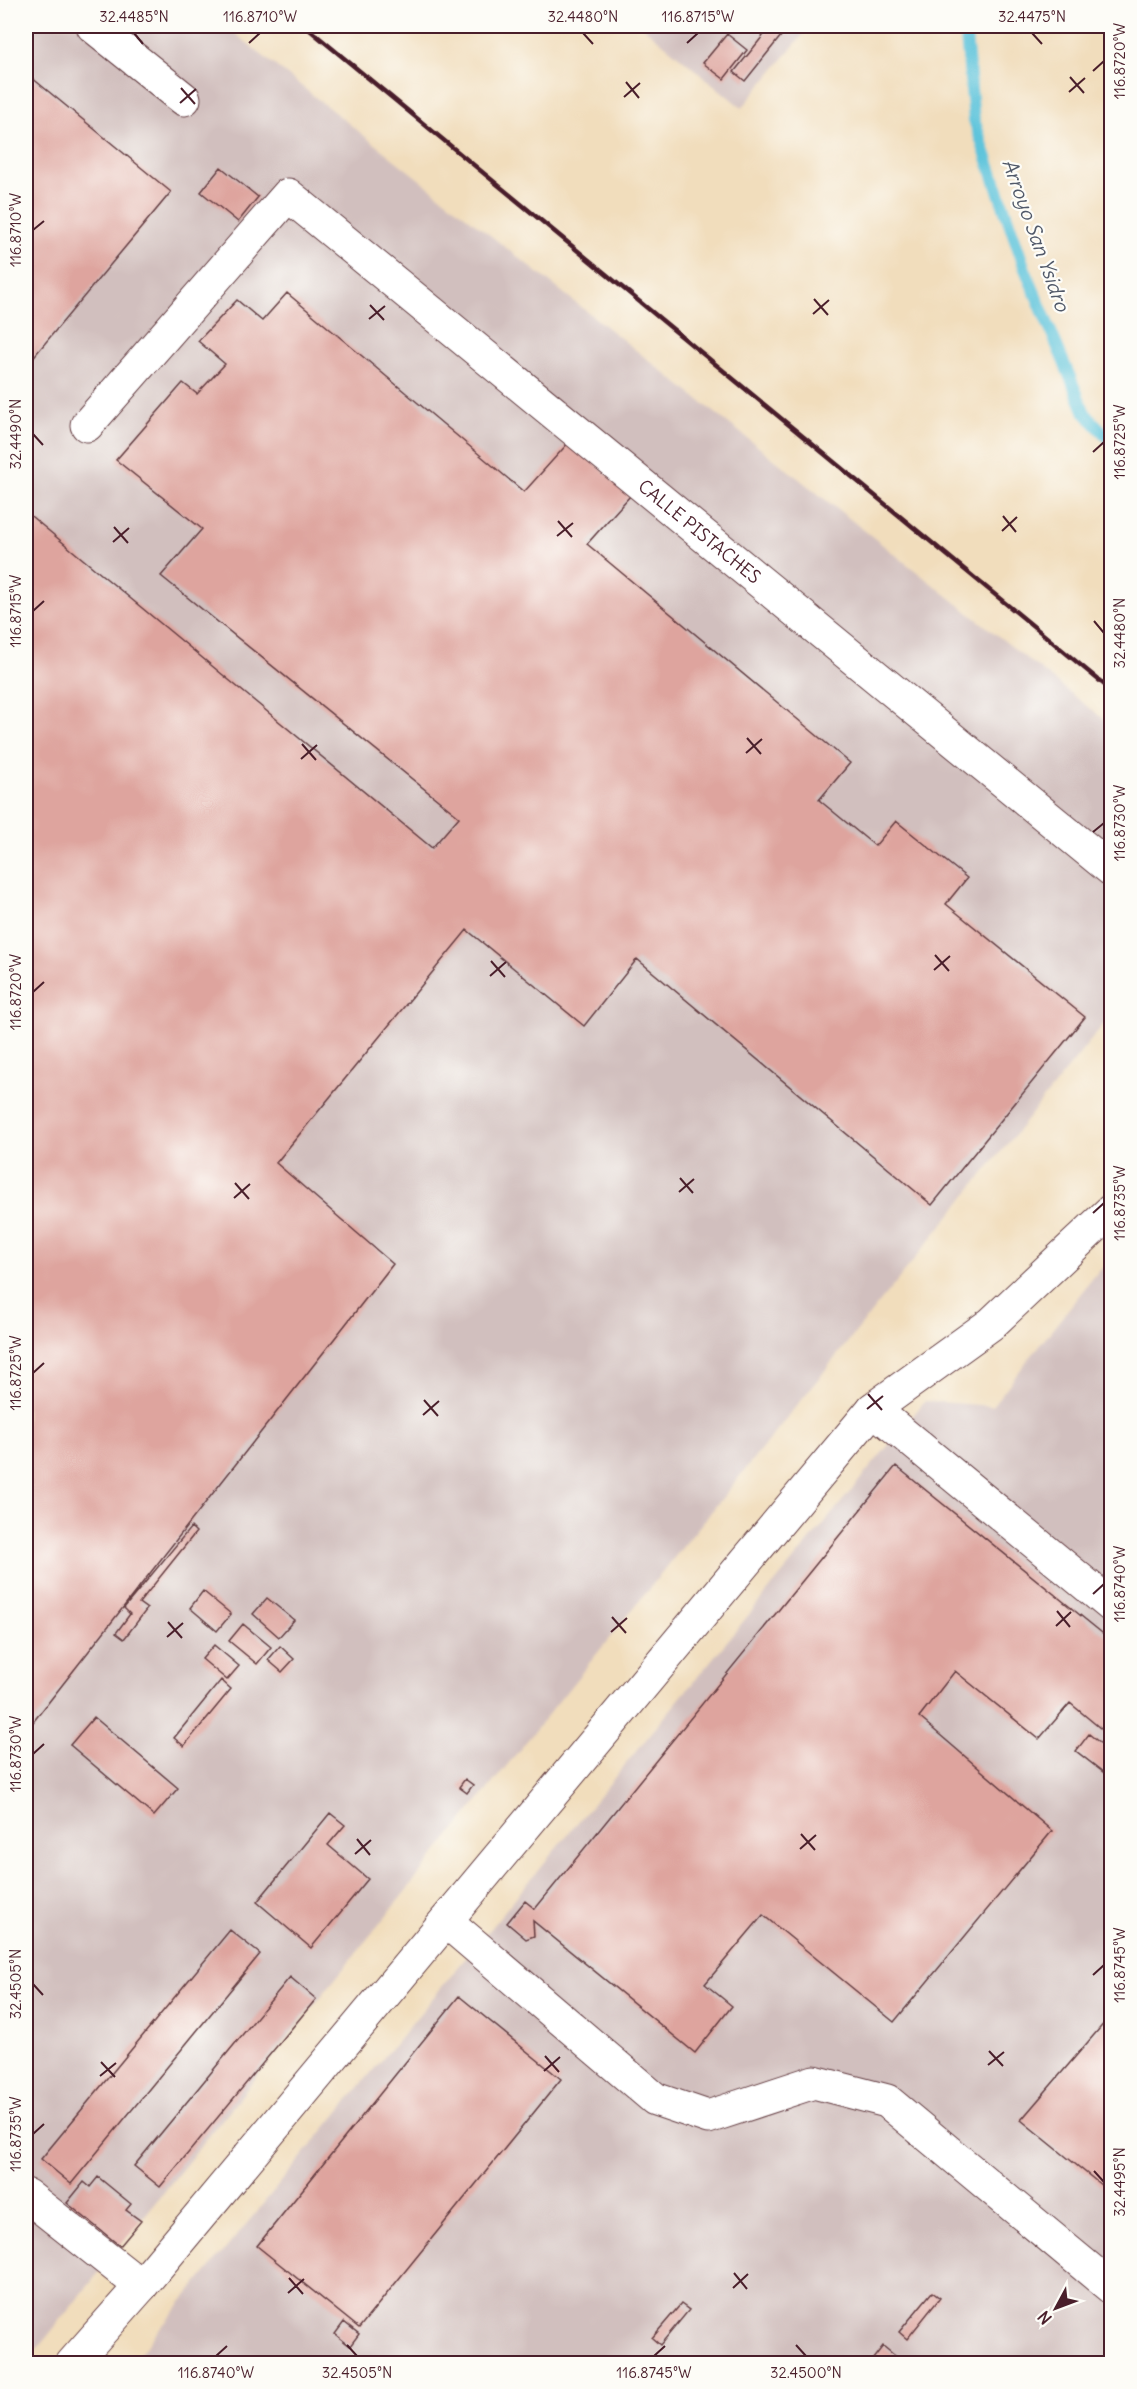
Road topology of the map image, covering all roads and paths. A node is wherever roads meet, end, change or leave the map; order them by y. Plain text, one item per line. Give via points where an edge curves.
1 (93, 26) edge
2 (184, 99) dead end
3 (87, 425) dead end
4 (1112, 870) edge
5 (1112, 1210) edge
6 (873, 1409) junction
7 (1112, 1606) edge
8 (446, 1921) junction
9 (26, 2195) edge
10 (141, 2286) junction
11 (1112, 2288) edge
12 (72, 2364) edge

1 - 2 lane
3 - 4 lane, CALLE PISTACHES via 288,195
5 - 6 lane via 991,1324
6 - 7 lane
6 - 8 lane
8 - 10 lane
8 - 11 lane via 655,2099 708,2117 814,2082 887,2101
9 - 10 lane
10 - 12 lane

